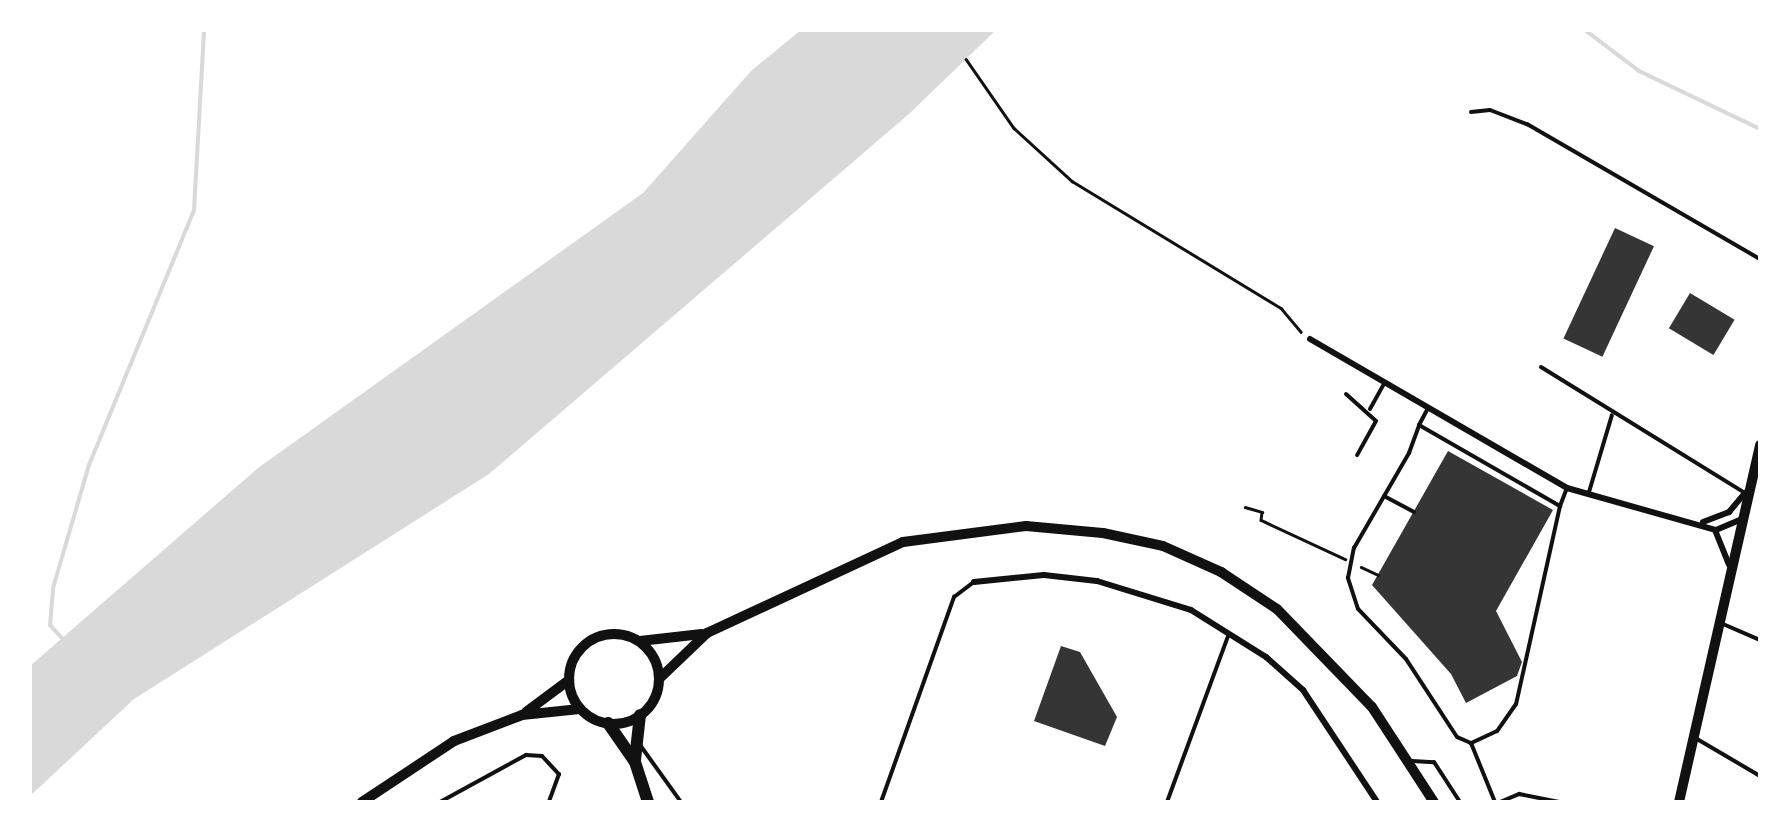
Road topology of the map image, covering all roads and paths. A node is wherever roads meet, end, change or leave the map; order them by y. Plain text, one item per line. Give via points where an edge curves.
1 (966, 58) dead end
2 (1471, 112) dead end
3 (1760, 258) edge
4 (1310, 339) joint
5 (1541, 367) dead end
6 (1385, 382) junction
7 (1346, 394) dead end
8 (1428, 408) junction
9 (1369, 409) junction
10 (1612, 415) junction
11 (1420, 425) junction
12 (1760, 445) edge
13 (1358, 456) dead end
14 (1567, 488) junction
15 (1745, 493) junction
16 (1384, 496) junction
17 (1588, 497) junction
18 (1245, 506) dead end
19 (1560, 506) junction
20 (1414, 512) dead end
21 (1716, 519) junction
22 (1739, 520) junction
23 (1700, 522) junction
24 (1715, 530) junction
25 (1350, 562) junction
26 (1730, 564) junction
27 (1378, 575) dead end
28 (974, 582) joint
29 (1717, 621) junction
30 (708, 632) junction
31 (1230, 632) junction
32 (1760, 640) edge
33 (638, 641) junction
34 (659, 678) junction
35 (569, 680) junction
36 (580, 708) junction
37 (522, 715) junction
38 (640, 715) junction
39 (608, 723) junction
40 (1692, 736) junction
41 (636, 740) junction
42 (1470, 743) junction
43 (1410, 761) junction
44 (635, 762) junction
45 (1760, 776) edge
46 (362, 802) edge
47 (440, 802) edge
48 (549, 802) edge
49 (648, 802) edge
50 (681, 802) edge
51 (881, 802) edge
52 (1168, 802) edge
53 (1377, 802) edge
54 (1434, 802) edge
55 (1460, 802) edge
56 (1498, 802) edge
57 (1559, 802) edge
58 (1679, 802) edge

1 - 4 path via 1014,128 1072,180 1281,308
2 - 3 lane via 1490,110 1527,124
4 - 6 street
5 - 10 lane
6 - 8 street
6 - 9 lane
7 - 9 lane
8 - 11 lane
8 - 14 street
9 - 13 lane via 1376,422
10 - 15 lane
10 - 17 lane
11 - 16 lane
11 - 19 lane
12 - 15 main road
14 - 17 street
14 - 19 lane
15 - 21 street
15 - 22 main road
16 - 20 lane
16 - 25 lane
17 - 23 street
18 - 25 path via 1262,512 1260,520
19 - 42 lane via 1516,704 1497,731
21 - 22 street
21 - 23 street
22 - 24 street via 1733,528
22 - 26 main road
23 - 24 street
24 - 26 street
25 - 27 path
25 - 42 lane via 1358,609 1406,659 1457,737
26 - 29 main road
28 - 31 street via 1044,575 1097,581 1191,610
28 - 51 lane via 954,597
29 - 32 lane
29 - 40 main road
30 - 33 main road
30 - 34 main road
30 - 43 main road via 904,542 1026,526 1103,533 1178,552 1277,609 1330,656
31 - 52 lane
31 - 53 street via 1303,690
33 - 34 main road
33 - 35 main road via 598,637 577,654
34 - 38 main road
35 - 36 main road
35 - 37 main road
36 - 37 main road
36 - 39 main road
37 - 46 main road via 427,754
38 - 39 main road
38 - 41 highway
39 - 44 highway
40 - 45 lane
40 - 58 main road
41 - 44 highway
41 - 50 lane
42 - 56 lane
43 - 54 main road
43 - 55 lane via 1434,762
44 - 49 highway
47 - 48 lane via 526,755 542,756 559,774
56 - 57 lane via 1520,794

